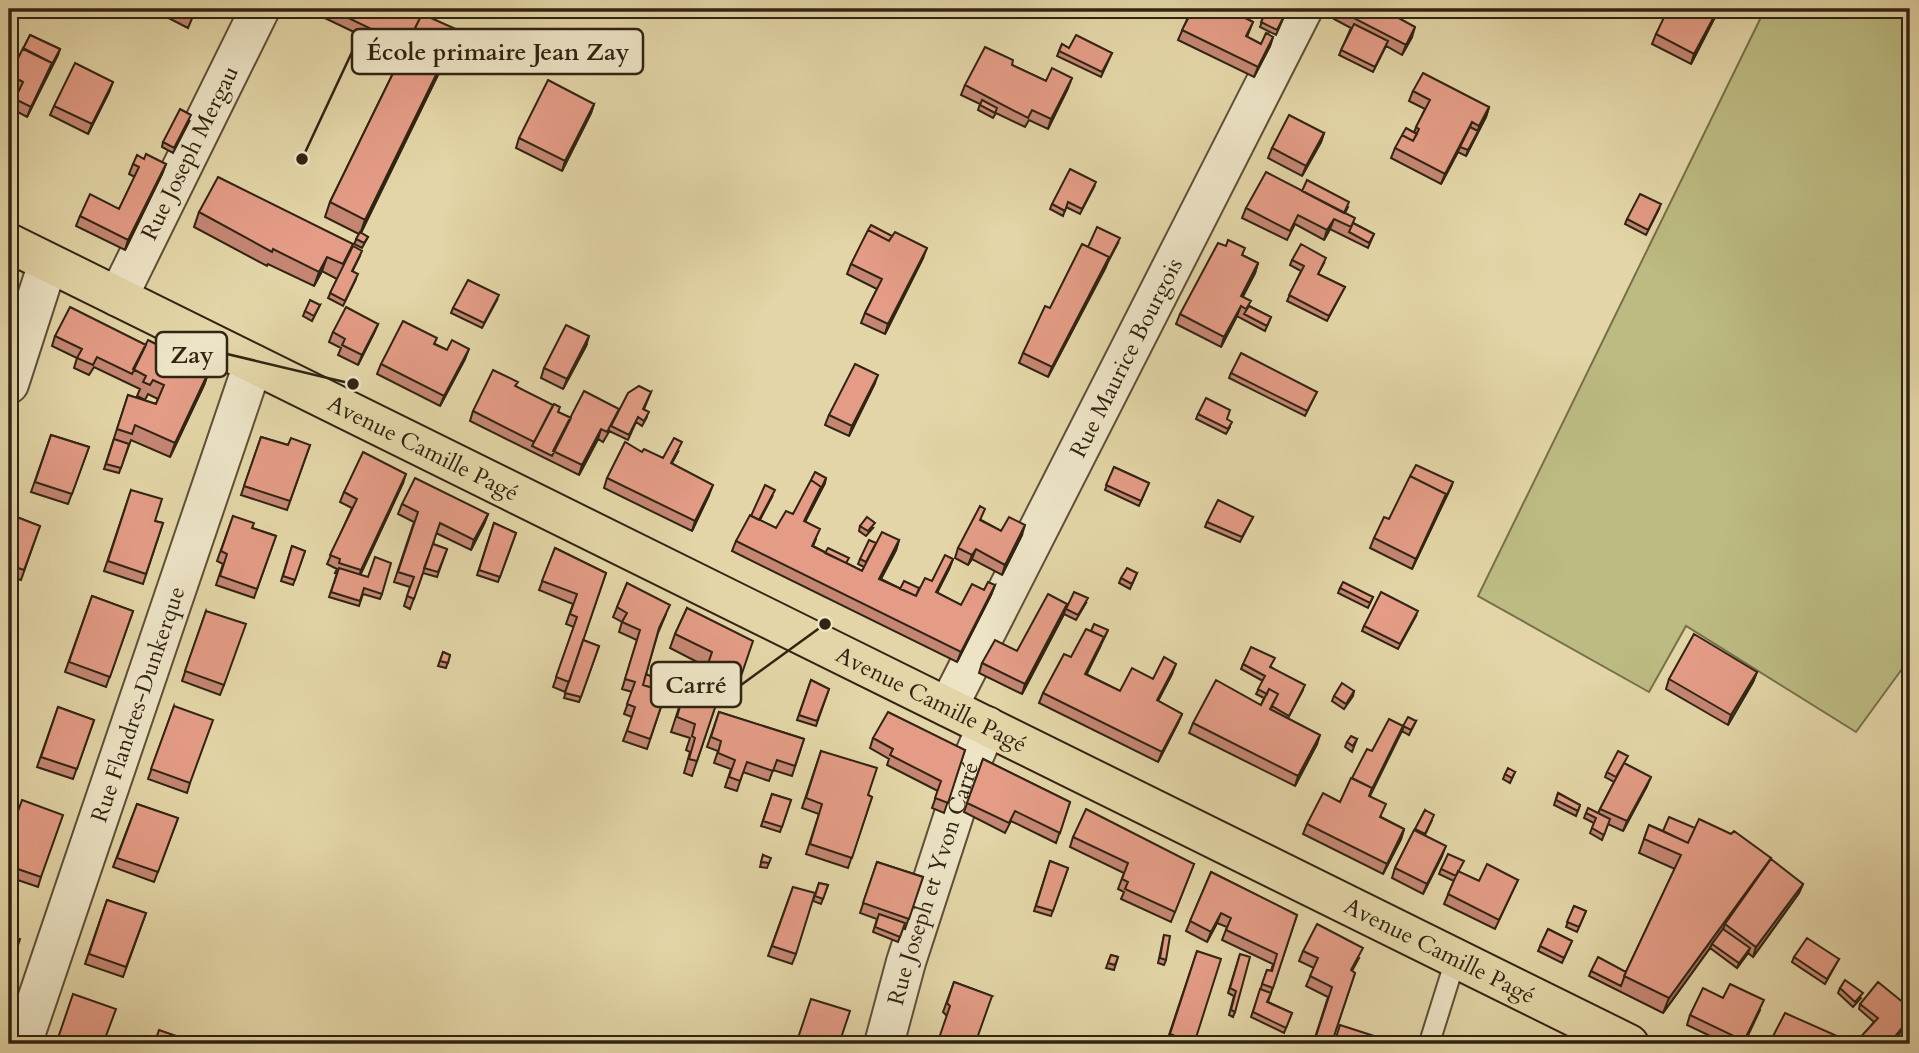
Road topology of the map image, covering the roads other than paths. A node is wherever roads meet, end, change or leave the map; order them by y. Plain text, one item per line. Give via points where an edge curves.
1 (260, 9) edge
2 (1304, 9) edge
3 (9, 243) edge
4 (48, 263) junction
5 (118, 297) junction
6 (253, 364) junction
7 (9, 384) edge
8 (948, 707) junction
9 (987, 726) junction
10 (1456, 958) junction
11 (22, 1044) edge
12 (884, 1044) edge
13 (1429, 1044) edge
14 (1629, 1044) edge

1 - 5 street, Rue Joseph Mergau
2 - 8 street, Rue Maurice Bourgois
3 - 4 main road, Avenue Camille Pagé
4 - 5 main road, Avenue Camille Pagé
4 - 7 street
5 - 6 main road, Avenue Camille Pagé
6 - 8 main road, Avenue Camille Pagé
6 - 11 street, Rue Flandres-Dunkerque
8 - 9 main road, Avenue Camille Pagé
9 - 10 main road, Avenue Camille Pagé
9 - 12 street, Rue Joseph et Yvon Carré via 910,949
10 - 13 lane
10 - 14 main road, Avenue Camille Pagé

